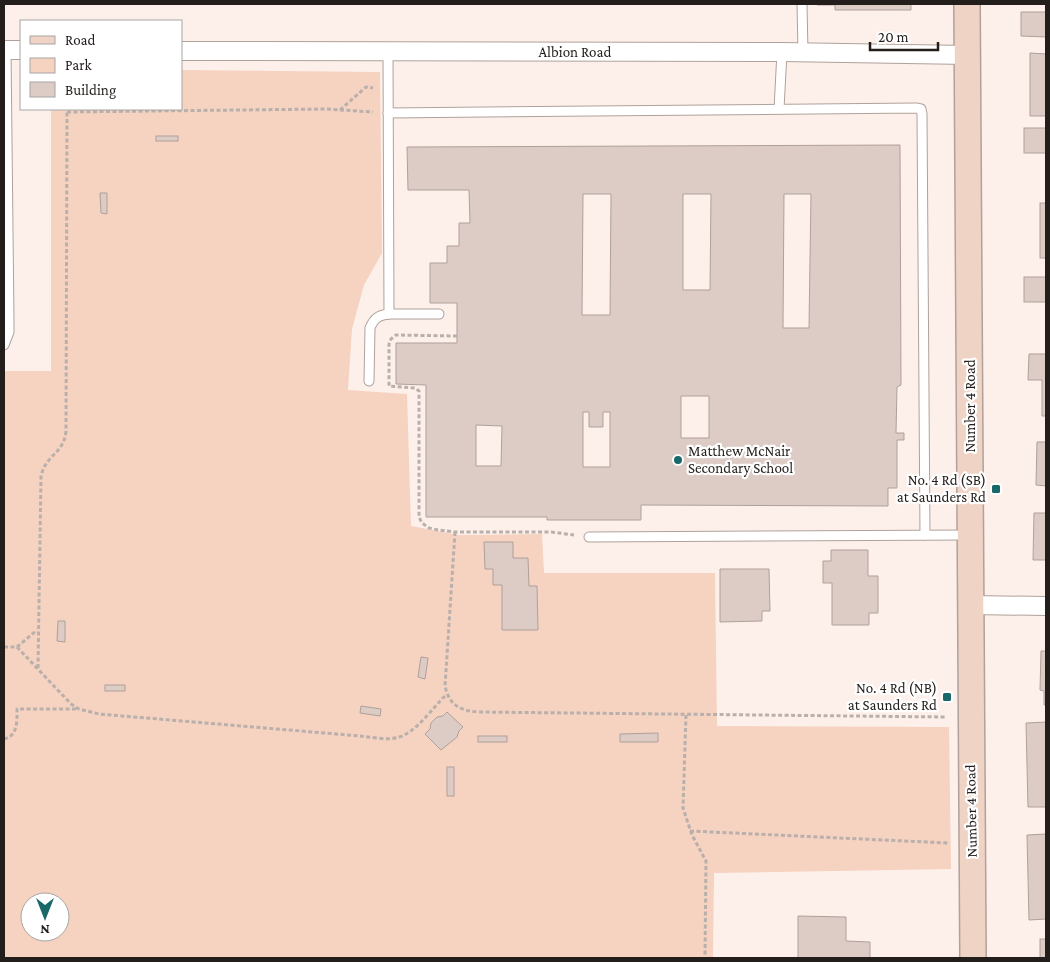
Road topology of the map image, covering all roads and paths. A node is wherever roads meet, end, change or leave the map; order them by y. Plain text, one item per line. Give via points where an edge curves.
1 (802, 4) edge
2 (967, 4) edge
3 (10, 50) edge
4 (182, 51) edge
5 (388, 52) junction
6 (782, 52) junction
7 (803, 54) junction
8 (968, 55) junction
9 (388, 88) junction
10 (779, 109) junction
11 (67, 110) edge
12 (340, 110) junction
13 (388, 113) junction
14 (6, 215) edge
15 (389, 314) junction
16 (439, 314) dead end
17 (457, 336) dead end
18 (4, 346) edge
19 (369, 381) dead end
20 (455, 532) junction
21 (925, 535) junction
22 (970, 535) junction
23 (589, 537) joint
24 (970, 606) junction
25 (1046, 606) edge
26 (38, 630) junction
27 (17, 646) junction
28 (4, 647) edge
29 (38, 668) junction
30 (447, 694) junction
31 (79, 709) junction
32 (686, 715) junction
33 (947, 717) dead end
34 (4, 739) edge
35 (690, 831) junction
36 (948, 843) dead end
37 (705, 958) edge
38 (972, 958) edge

1 - 7 lane
2 - 8 main road, Number 4 Road
3 - 14 lane
4 - 5 street, Albion Road
5 - 6 street, Albion Road
5 - 9 lane
6 - 7 street, Albion Road
6 - 10 lane
7 - 8 street, Albion Road
8 - 22 main road, Number 4 Road
9 - 12 path via 366,87
9 - 13 lane
10 - 13 lane
10 - 21 lane via 921,109
11 - 12 path
11 - 26 path via 66,430 64,445 46,464 41,476
12 - 13 path
13 - 15 lane
14 - 18 lane via 9,332
15 - 16 lane
15 - 19 lane via 380,315 370,328
17 - 20 path via 396,335 389,344 389,386 419,391 419,518 429,528
20 - 23 path via 551,532
20 - 30 path
21 - 22 lane
21 - 23 lane
22 - 24 main road, Number 4 Road
24 - 25 street
24 - 38 main road, Number 4 Road
26 - 27 path
26 - 29 path
27 - 28 path
27 - 29 path
29 - 31 path
30 - 31 path via 411,730 400,737 386,738 99,714
30 - 32 path via 453,704 470,711
31 - 34 path via 17,709 14,733
32 - 33 path
32 - 35 path via 683,808
35 - 36 path
35 - 37 path via 706,861

